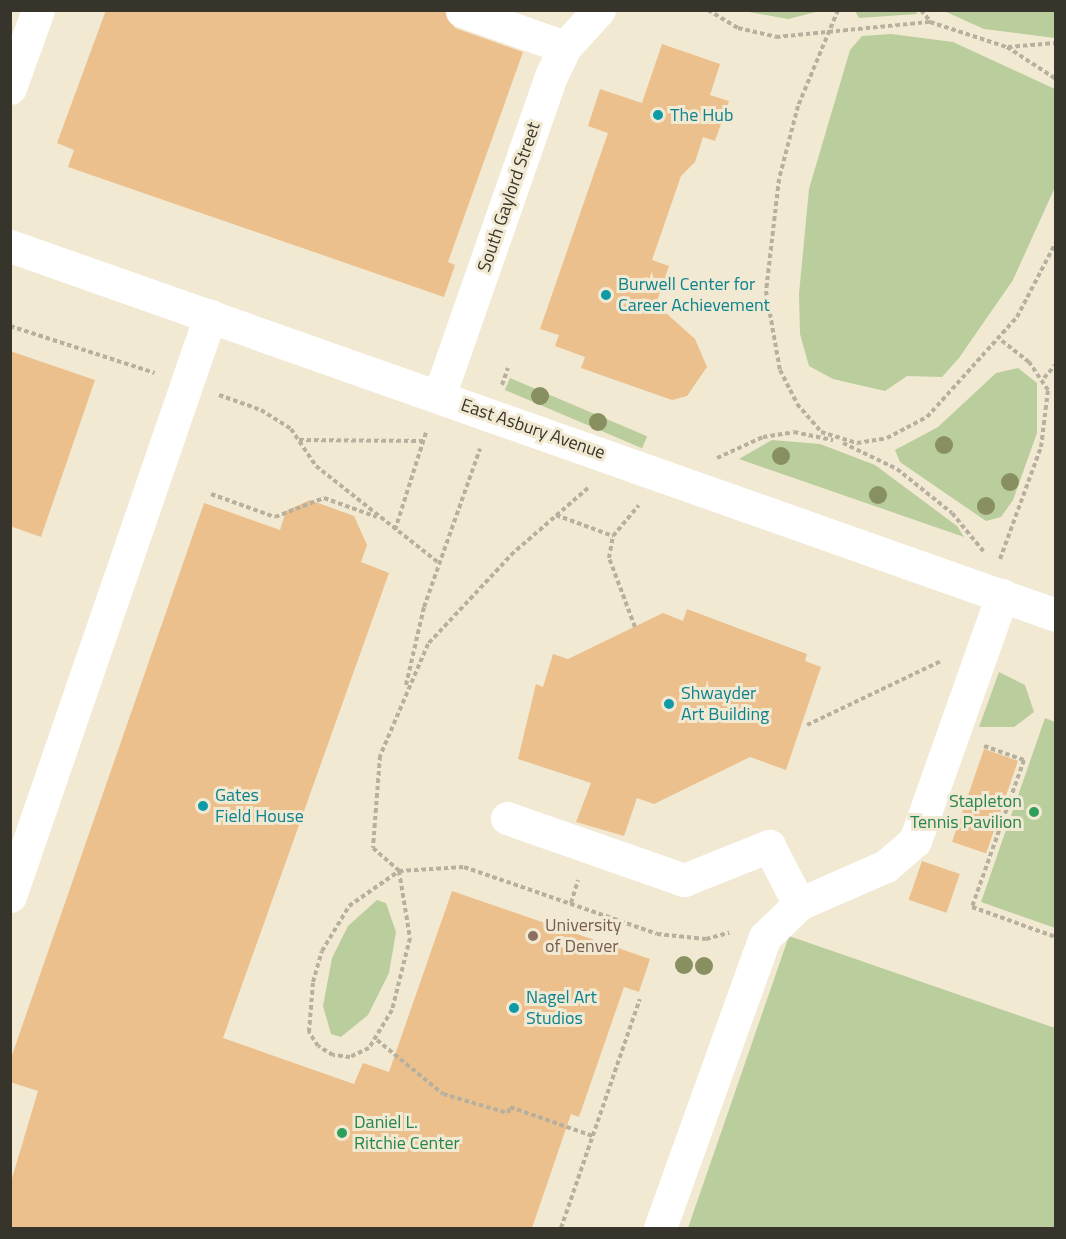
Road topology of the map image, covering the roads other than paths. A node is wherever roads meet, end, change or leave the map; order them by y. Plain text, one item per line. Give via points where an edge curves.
1 (38, 10) edge
2 (599, 10) edge
3 (462, 11) edge
4 (19, 39) edge
5 (565, 47) junction
6 (10, 88) edge
7 (10, 246) edge
8 (210, 316) junction
9 (439, 396) junction
10 (1002, 595) junction
11 (1056, 615) edge
12 (507, 819) dead end
13 (10, 896) edge
14 (799, 904) junction
15 (660, 1228) edge

1 - 4 street
2 - 5 street, South Gaylord Street
3 - 5 street
4 - 6 street
5 - 9 street, South Gaylord Street via 505,175
7 - 8 street, East Asbury Avenue
8 - 9 street, East Asbury Avenue
8 - 13 street
9 - 10 street, East Asbury Avenue
10 - 11 street, East Asbury Avenue
10 - 14 street via 915,841 886,866
12 - 14 street via 684,880 769,846
14 - 15 street via 778,920 754,960

